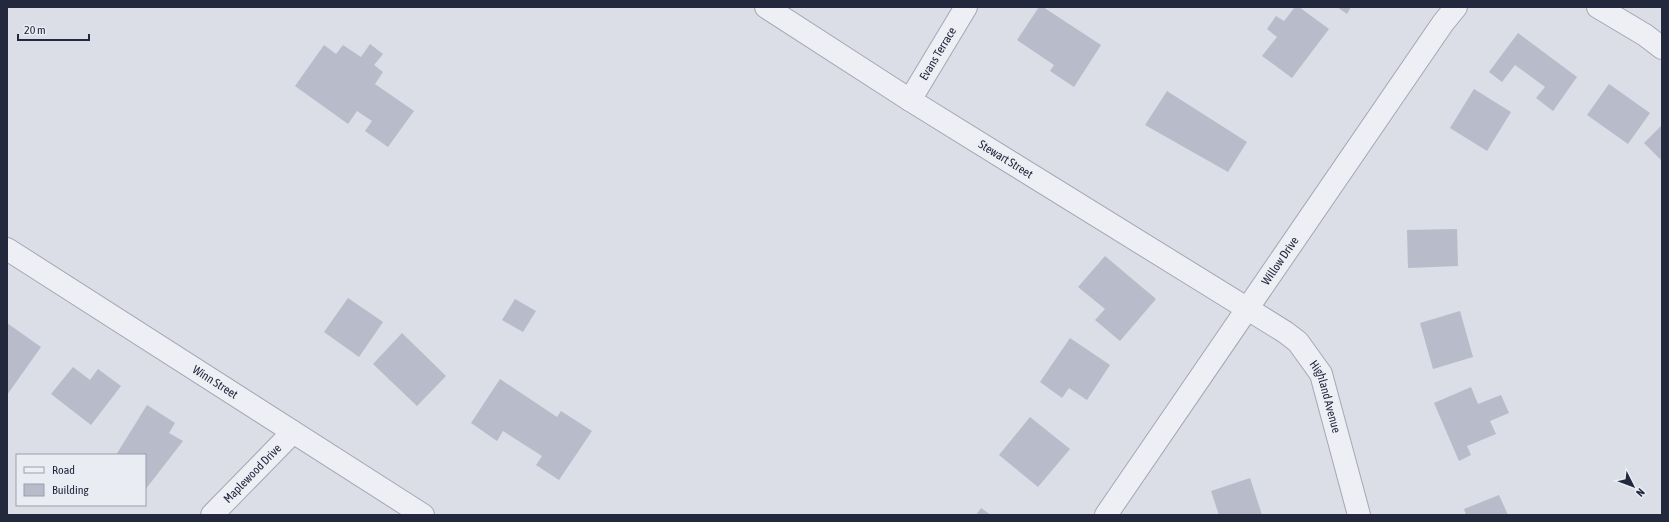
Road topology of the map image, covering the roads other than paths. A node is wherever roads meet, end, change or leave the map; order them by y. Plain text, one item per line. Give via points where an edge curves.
1 (766, 7) edge
2 (966, 7) edge
3 (1456, 7) edge
4 (1598, 7) edge
5 (1662, 48) edge
6 (910, 100) junction
7 (7, 249) edge
8 (1247, 308) junction
9 (293, 432) junction
10 (212, 515) edge
11 (423, 515) edge
12 (1106, 515) edge
13 (1359, 515) edge

1 - 6 street, Stewart Street
2 - 6 street, Evans Terrace
3 - 8 street, Willow Drive
4 - 5 street via 1646,35
6 - 8 street, Stewart Street
7 - 9 street, Winn Street
8 - 12 street, Willow Drive
8 - 13 street, Highland Avenue via 1298,342 1321,374
9 - 10 street, Maplewood Drive
9 - 11 street, Winn Street

